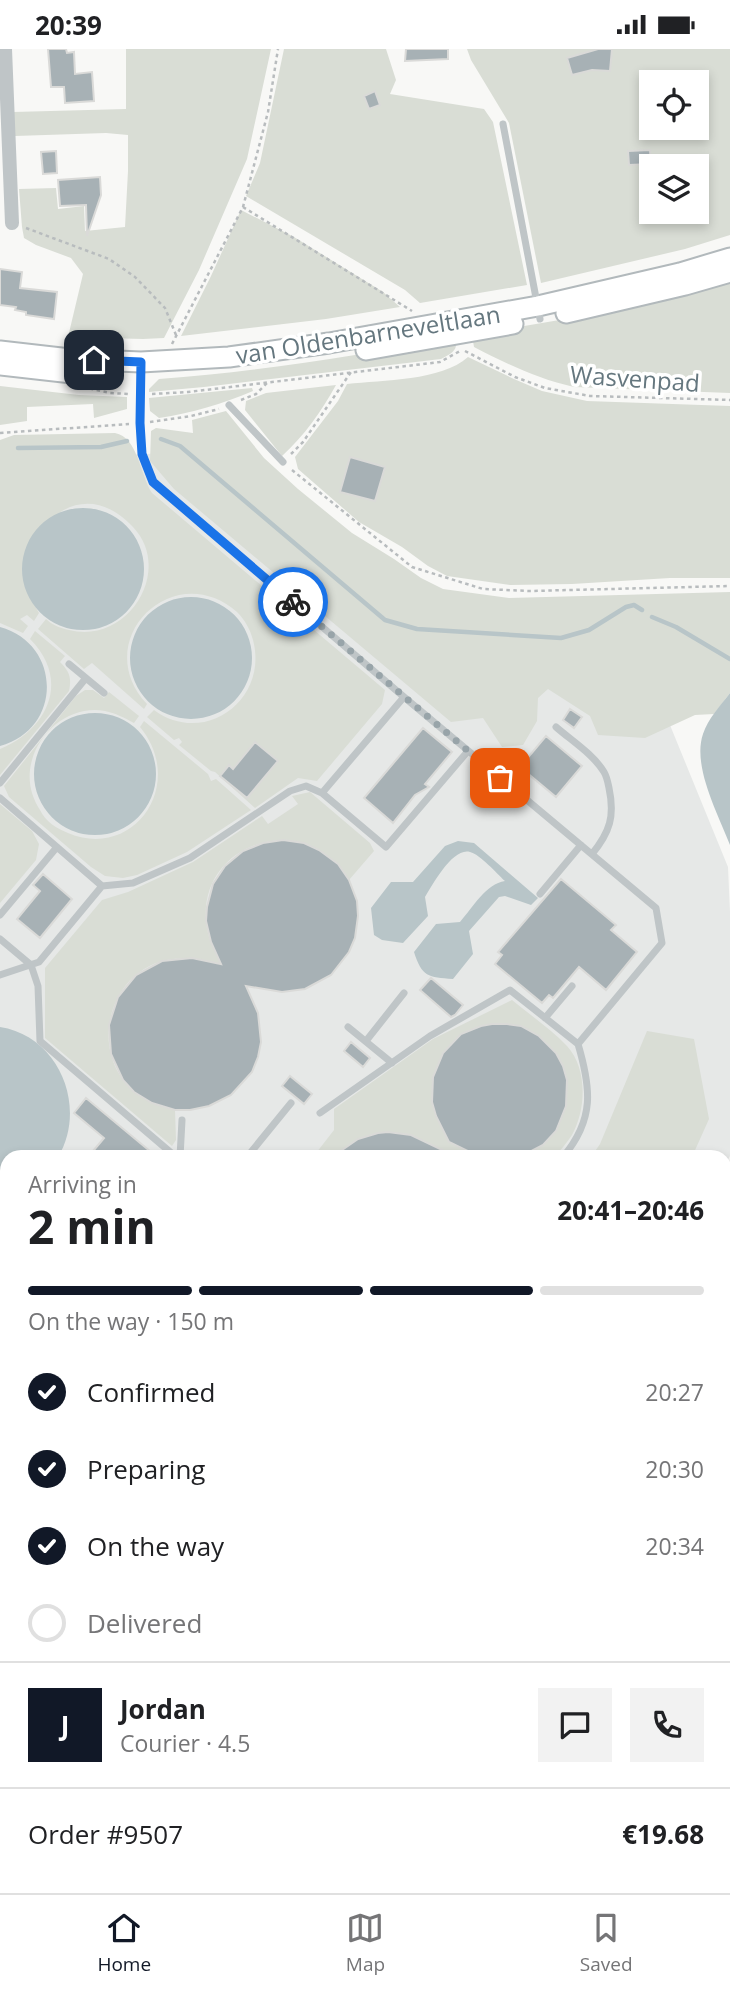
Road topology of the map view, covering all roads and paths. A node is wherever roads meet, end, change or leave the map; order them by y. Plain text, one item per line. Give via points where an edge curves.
1 (5, 49) edge
2 (278, 49) edge
3 (503, 124) dead end
4 (5, 157) edge
5 (243, 207) junction
6 (12, 223) joint
7 (730, 258) edge
8 (730, 272) edge
9 (539, 312) junction
10 (415, 313) dead end
11 (176, 335) junction
12 (171, 347) dead end
13 (463, 350) joint
14 (0, 351) edge
15 (0, 365) edge
16 (141, 369) junction
17 (351, 372) junction
18 (730, 400) edge
19 (229, 405) junction
20 (140, 423) junction
21 (0, 433) edge
22 (283, 462) junction
23 (730, 586) edge
24 (69, 664) dead end
25 (86, 678) junction
26 (104, 694) dead end
27 (404, 697) junction
28 (556, 727) dead end
29 (468, 751) junction
30 (0, 783) edge
31 (322, 793) junction
32 (0, 797) edge
33 (581, 845) junction
34 (57, 847) junction
35 (592, 854) junction
36 (102, 886) junction
37 (540, 894) dead end
38 (0, 915) edge
39 (0, 939) edge
40 (31, 965) junction
41 (0, 975) edge
42 (572, 986) dead end
43 (404, 993) dead end
44 (545, 1018) junction
45 (348, 1027) dead end
46 (366, 1041) junction
47 (578, 1044) junction
48 (392, 1063) junction
49 (291, 1103) dead end
50 (320, 1113) dead end
51 (182, 1120) dead end
52 (170, 1150) edge
53 (179, 1150) edge
54 (253, 1150) edge
55 (569, 1150) edge

1 - 4 street
2 - 5 path via 268,113
3 - 9 lane
4 - 6 street
5 - 10 path
5 - 11 path
6 - 11 path via 118,265 165,308
7 - 9 main road, van Oldenbarneveltlaan
8 - 9 main road, van Oldenbarneveltlaan
9 - 16 main road, van Oldenbarneveltlaan
11 - 12 path
13 - 17 path, van Oldenbarneveltlaan via 440,362
13 - 18 path, Wasvenpad via 545,389 590,396
14 - 16 main road, van Oldenbarneveltlaan
15 - 16 main road, van Oldenbarneveltlaan via 71,373
16 - 20 lane
17 - 19 path, van Oldenbarneveltlaan via 267,383 256,394
17 - 22 path via 303,442
19 - 20 path
19 - 22 lane
20 - 21 path
20 - 27 lane via 142,454 153,482
22 - 23 path via 412,567 483,589
24 - 25 lane
25 - 26 lane
25 - 30 lane
27 - 29 lane
27 - 31 lane
28 - 35 lane via 605,774 613,806 610,822
29 - 31 lane via 386,847
29 - 33 lane
31 - 36 lane via 306,786 290,790 190,858 133,883
32 - 34 lane
33 - 35 lane
33 - 37 lane
34 - 36 lane
34 - 38 lane
35 - 47 lane via 656,908 662,943
36 - 40 lane via 38,963
39 - 40 lane
40 - 41 lane
40 - 52 lane via 38,986 40,1041
42 - 44 lane
43 - 46 lane
44 - 47 lane
44 - 48 lane via 510,990
45 - 46 lane
46 - 48 lane
47 - 55 lane via 589,1101 584,1124
48 - 50 lane
49 - 54 lane
51 - 53 lane

